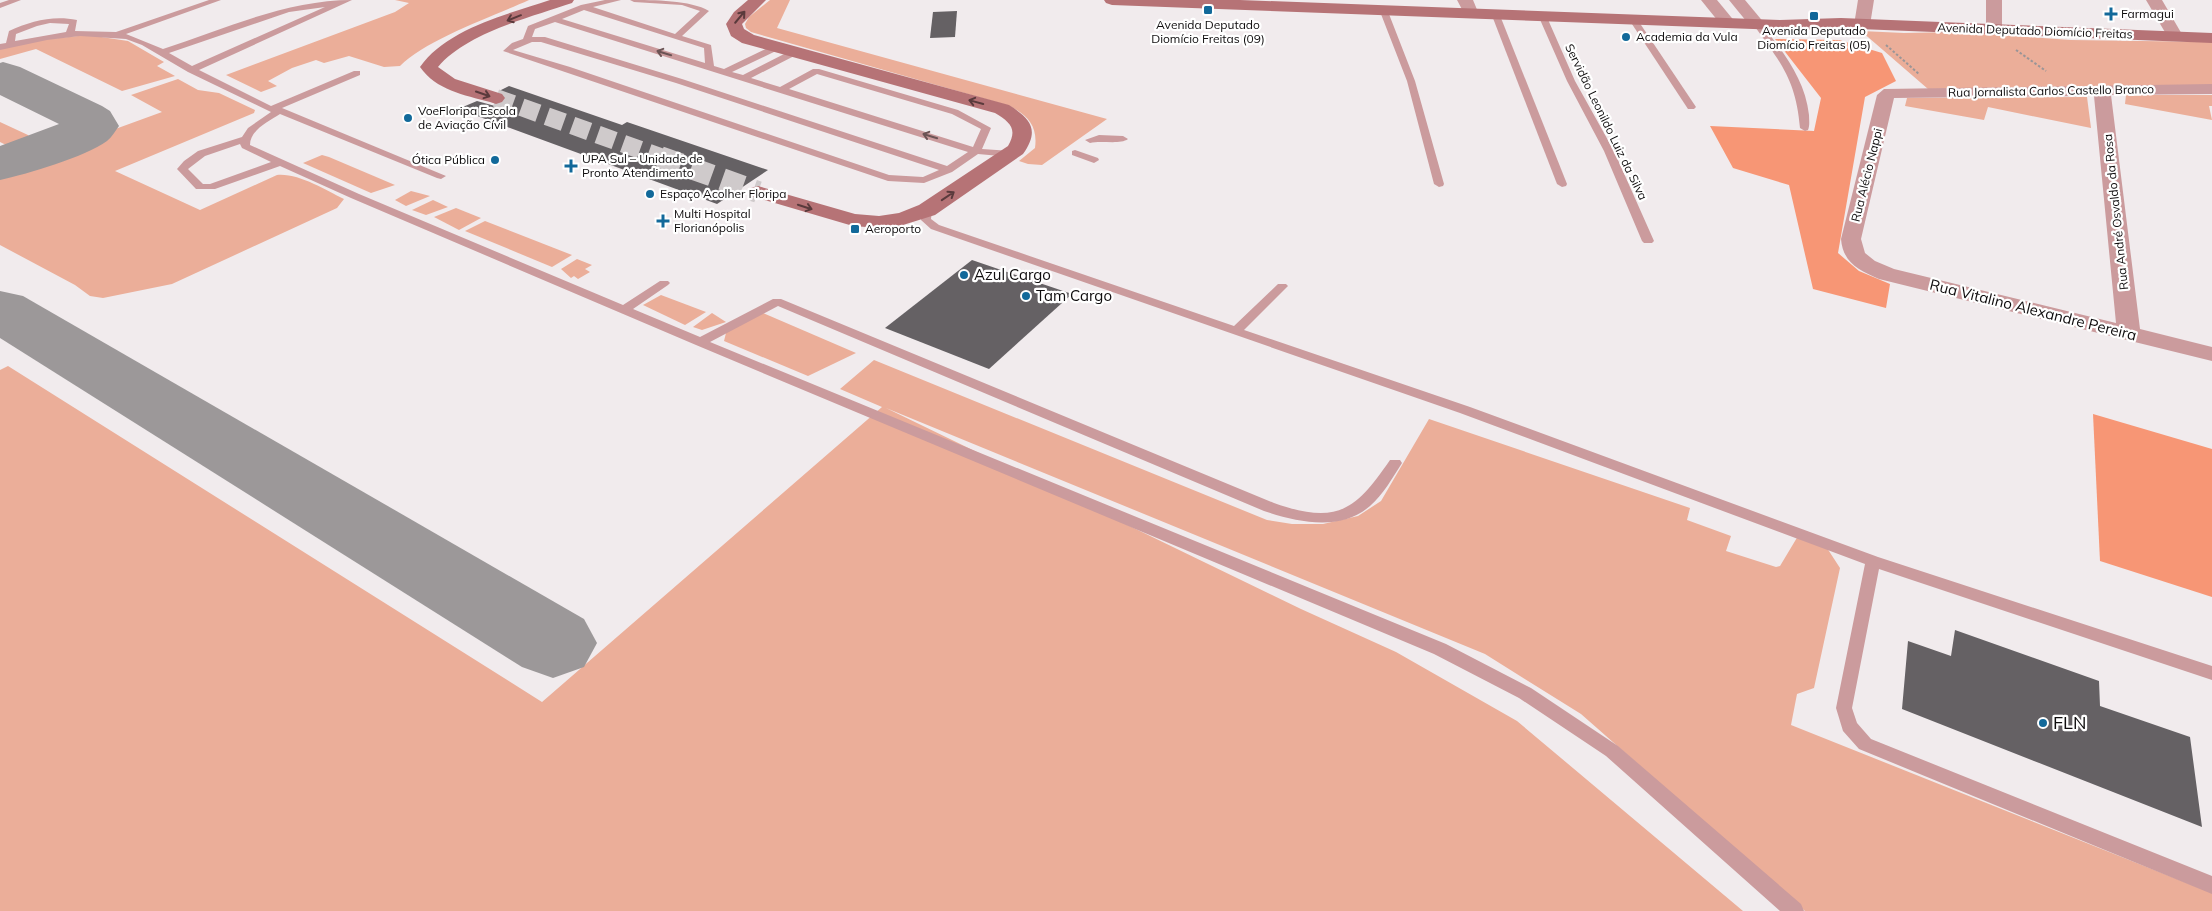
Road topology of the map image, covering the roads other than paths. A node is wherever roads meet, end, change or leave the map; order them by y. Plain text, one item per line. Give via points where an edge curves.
1 (17, 0) edge
2 (217, 0) edge
3 (348, 0) edge
4 (617, 0) edge
5 (634, 0) edge
6 (758, 0) edge
7 (1112, 0) edge
8 (1709, 0) edge
9 (1737, 0) edge
10 (1866, 0) edge
11 (1994, 0) edge
12 (2154, 0) edge
13 (562, 1) edge
14 (1165, 1) edge
15 (1256, 2) edge
16 (339, 4) junction
17 (0, 6) edge
18 (1468, 6) edge
19 (584, 7) junction
20 (1383, 9) junction
21 (1495, 13) junction
22 (1542, 14) junction
23 (555, 18) junction
24 (1632, 18) junction
25 (1726, 21) junction
26 (1755, 22) junction
27 (1860, 25) junction
28 (1994, 29) junction
29 (69, 35) junction
30 (115, 36) junction
31 (677, 36) junction
32 (2175, 36) junction
33 (2212, 38) edge
34 (527, 39) junction
35 (5, 46) edge
36 (786, 50) junction
37 (163, 52) junction
38 (710, 67) junction
39 (192, 70) junction
40 (725, 72) junction
41 (357, 73) dead end
42 (744, 78) junction
43 (2200, 83) edge
44 (781, 90) junction
45 (2102, 90) junction
46 (1890, 92) joint
47 (496, 98) tunnel mouth
48 (1690, 107) dead end
49 (275, 110) junction
50 (1806, 128) dead end
51 (245, 138) junction
52 (1123, 139) dead end
53 (1090, 140) dead end
54 (976, 150) junction
55 (1074, 153) dead end
56 (1011, 154) junction
57 (1094, 160) dead end
58 (280, 162) junction
59 (948, 170) junction
60 (441, 176) dead end
61 (1439, 184) dead end
62 (1562, 184) dead end
63 (758, 192) tunnel mouth
64 (927, 210) junction
65 (1648, 241) dead end
66 (1856, 259) joint
67 (664, 283) dead end
68 (1282, 286) dead end
69 (625, 310) junction
70 (1235, 332) junction
71 (2130, 334) junction
72 (700, 342) junction
73 (2212, 354) edge
74 (1396, 463) dead end
75 (1873, 561) junction
76 (2212, 673) edge
77 (2212, 885) edge
78 (1794, 911) edge

1 - 17 lane
2 - 30 lane
3 - 16 lane
4 - 19 lane
5 - 31 lane via 701,6 705,11
36 -> 6 street via 748,39 737,32 734,24
7 - 14 street, Avenida Deputado Diomício Freitas
8 - 25 street
9 - 26 street
10 - 27 street
11 - 28 street
12 - 32 street
13 -> 47 street via 458,42 434,58 429,66 433,75 445,81
14 - 15 street, Avenida Deputado Diomício Freitas
15 - 20 street, Avenida Deputado Diomício Freitas
16 - 37 lane via 287,10
16 - 39 lane
18 - 20 street, Avenida Deputado Diomício Freitas
18 - 21 street, Avenida Deputado Diomício Freitas
19 - 23 lane
19 - 31 lane
20 - 61 lane via 1411,81
21 - 22 street, Avenida Deputado Diomício Freitas
21 - 62 lane
22 - 24 street, Avenida Deputado Diomício Freitas
22 - 65 lane, Servidão Leonildo Luiz da Silva
23 - 34 lane via 531,28
38 -> 23 lane
24 - 25 street, Avenida Deputado Diomício Freitas
24 - 48 lane
25 - 26 street, Avenida Deputado Diomício Freitas
26 - 27 street, Avenida Deputado Diomício Freitas
26 - 50 lane via 1797,81 1804,104
27 - 28 street, Avenida Deputado Diomício Freitas
28 - 32 street, Avenida Deputado Diomício Freitas
29 - 30 lane
29 - 35 lane
29 - 35 lane via 74,22 53,20 23,27 12,33
30 - 37 lane via 128,37
31 - 38 lane via 708,47
32 - 33 street, Avenida Deputado Diomício Freitas
34 - 59 lane via 542,39 679,81
34 - 59 lane via 507,51 566,68 888,178 924,180
36 - 40 lane
36 - 42 lane
56 -> 36 street via 1024,138 1023,127 1002,109
37 - 39 lane
38 - 40 lane
39 - 49 lane
40 - 42 lane
41 - 49 lane
42 - 44 lane
43 - 45 street, Rua Jornalista Carlos Castello Branco
54 -> 44 lane
44 - 54 lane via 816,71 955,112 986,128
45 - 46 street, Rua Jornalista Carlos Castello Branco
45 - 71 street, Rua André Osvaldo da Rosa
46 - 66 street, Rua Alécio Nappi via 1886,95 1851,239
49 - 51 lane
49 - 60 lane
51 - 58 lane via 245,146
51 - 58 lane via 194,158 182,169 200,186 211,187
52 - 53 lane
54 - 56 lane
54 - 59 lane
55 - 57 lane
64 -> 56 street
58 - 69 lane
63 -> 64 street via 852,220 879,222 902,219
64 - 70 lane via 926,220 935,227
66 - 71 street, Rua Vitalino Alexandre Pereira via 1867,266 1913,281
67 - 69 lane
68 - 70 lane
69 - 72 lane
70 - 75 lane via 1465,410
71 - 73 street, Rua Vitalino Alexandre Pereira
72 - 74 lane via 777,301 1288,514 1309,518 1349,512 1364,503
72 - 78 lane via 1440,649 1517,688 1612,751
75 - 76 lane
75 - 77 lane via 1844,708 1849,726 1865,744

